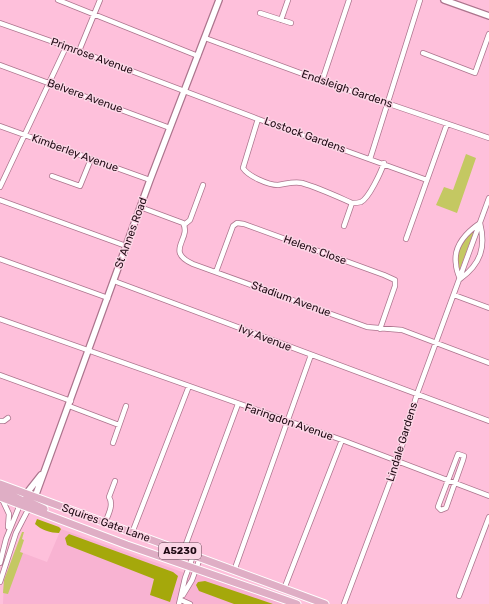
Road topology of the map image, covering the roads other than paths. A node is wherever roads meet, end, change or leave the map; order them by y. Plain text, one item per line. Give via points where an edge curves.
1 (58, 0) edge
2 (100, 0) edge
3 (219, 0) edge
4 (288, 0) edge
5 (349, 0) edge
6 (420, 0) edge
7 (444, 0) edge
8 (94, 14) junction
9 (260, 14) dead end
10 (489, 16) edge
11 (281, 20) junction
12 (0, 23) edge
13 (291, 23) dead end
14 (489, 34) edge
15 (205, 38) junction
16 (66, 47) junction
17 (79, 51) junction
18 (423, 53) dead end
19 (198, 56) junction
20 (0, 65) edge
21 (322, 81) junction
22 (49, 83) junction
23 (184, 90) junction
24 (387, 103) junction
25 (258, 119) junction
26 (447, 124) junction
27 (0, 126) edge
28 (170, 128) junction
29 (24, 135) junction
30 (489, 138) edge
31 (91, 159) junction
32 (370, 159) junction
33 (384, 163) junction
34 (52, 176) dead end
35 (150, 180) junction
36 (427, 180) junction
37 (204, 185) dead end
38 (0, 187) edge
39 (489, 198) edge
40 (0, 200) edge
41 (352, 203) junction
42 (140, 207) junction
43 (487, 208) edge
44 (480, 222) junction
45 (184, 225) junction
46 (344, 226) dead end
47 (406, 239) dead end
48 (126, 246) junction
49 (0, 260) edge
50 (216, 272) junction
51 (460, 279) junction
52 (114, 281) junction
53 (454, 295) junction
54 (108, 298) junction
55 (489, 308) edge
56 (0, 319) edge
57 (380, 328) junction
58 (435, 343) junction
59 (89, 351) junction
60 (311, 355) junction
61 (489, 363) edge
62 (0, 375) edge
63 (188, 386) junction
64 (417, 394) junction
65 (70, 403) junction
66 (238, 404) junction
67 (126, 406) dead end
68 (8, 418) dead end
69 (0, 421) edge
70 (489, 421) edge
71 (288, 422) junction
72 (119, 425) junction
73 (342, 440) junction
74 (113, 443) dead end
75 (397, 462) junction
76 (45, 468) junction
77 (447, 480) junction
78 (115, 481) dead end
79 (455, 483) junction
80 (0, 484) edge
81 (0, 490) edge
82 (489, 496) edge
83 (1, 498) edge
84 (22, 499) junction
85 (32, 503) junction
86 (489, 517) edge
87 (104, 523) junction
88 (132, 533) junction
89 (6, 539) junction
90 (183, 552) junction
91 (196, 557) junction
92 (0, 563) edge
93 (193, 568) junction
94 (234, 571) junction
95 (0, 582) edge
96 (284, 589) junction
97 (459, 596) dead end
98 (180, 602) edge
99 (190, 604) edge
100 (297, 604) edge
101 (325, 604) edge
102 (344, 604) edge

1 - 8 street
2 - 8 street
3 - 15 street, St Annes Road
4 - 11 street
5 - 21 street
6 - 24 street
7 - 10 street
8 - 17 street
8 - 19 street
9 - 11 street
11 - 13 street
12 - 16 street, Primrose Avenue
14 - 18 street via 475,73
15 - 19 street, St Annes Road
15 - 21 street, Endsleigh Gardens
16 - 17 street, Primrose Avenue
16 - 22 street
17 - 23 street, Primrose Avenue
19 - 23 street, St Annes Road
20 - 22 street, Belvere Avenue
21 - 24 street, Endsleigh Gardens
22 - 28 street, Belvere Avenue
22 - 29 street
23 - 25 street, Lostock Gardens
23 - 28 street, St Annes Road
24 - 26 street, Endsleigh Gardens
24 - 32 street
25 - 32 street, Lostock Gardens
25 - 41 street via 243,168 247,174 276,185 302,183
26 - 30 street, Endsleigh Gardens
26 - 36 street
27 - 29 street, Kimberley Avenue
28 - 35 street, St Annes Road
29 - 31 street, Kimberley Avenue
29 - 38 street
31 - 34 street via 80,186
31 - 35 street, Kimberley Avenue
32 - 33 street, Lostock Gardens
33 - 36 street, Lostock Gardens
33 - 41 street via 363,201
35 - 42 street, St Annes Road
36 - 47 street
37 - 45 street, Stadium Avenue via 190,220
39 - 43 street, Lindale Gardens
40 - 48 street
41 - 46 street
42 - 45 street
42 - 48 street, St Annes Road
43 - 44 street, Lindale Gardens
44 - 51 street, Lindale Gardens
44 - 51 street, Lindale Gardens via 483,240 479,258 470,272
44 - 51 street, Lindale Gardens via 465,235 459,247 456,265
45 - 50 street, Stadium Avenue via 179,250 182,257
48 - 52 street, St Annes Road
49 - 54 street
50 - 57 street, Stadium Avenue via 367,327
50 - 57 street, Helens Close via 233,226 244,224 395,280
51 - 53 street, Lindale Gardens
52 - 54 street, St Annes Road
52 - 60 street, Ivy Avenue
53 - 55 street
53 - 58 street, Lindale Gardens
54 - 59 street, St Annes Road
56 - 59 street, Faringdon Avenue
57 - 58 street, Stadium Avenue via 402,330
58 - 61 street, Stadium Avenue
58 - 64 street, Lindale Gardens
59 - 63 street, Faringdon Avenue
59 - 65 street, St Annes Road
60 - 64 street, Ivy Avenue
60 - 71 street
62 - 65 street
63 - 66 street, Faringdon Avenue
63 - 88 street
64 - 70 street, Ivy Avenue
64 - 75 street, Lindale Gardens
65 - 72 street
65 - 76 street, St Annes Road
66 - 71 street, Faringdon Avenue
66 - 90 street
67 - 72 street
68 - 69 street
71 - 73 street, Faringdon Avenue
71 - 94 street
72 - 74 street
73 - 75 street, Faringdon Avenue
73 - 96 street
75 - 77 street, Faringdon Avenue
75 - 102 street, Lindale Gardens
76 - 84 street, St Annes Road
76 - 85 street, St Annes Road
77 - 79 street, Faringdon Avenue
77 - 79 street via 456,457 462,454 464,458
77 - 79 street via 438,507 441,510 446,508
78 - 87 street
79 - 82 street, Faringdon Avenue
80 - 84 main road, Squires Gate Lane / A5230
81 - 84 main road
83 - 84 main road, Squires Gate Lane / A5230
83 - 89 street via 9,514
84 - 85 main road, Squires Gate Lane / A5230
84 - 85 main road, Squires Gate Lane / A5230
84 - 89 street
85 - 87 main road, Squires Gate Lane / A5230
85 - 93 main road, Squires Gate Lane / A5230 via 100,530 136,548
85 - 95 street via 16,533
86 - 97 street
87 - 88 main road, Squires Gate Lane / A5230
88 - 90 main road, Squires Gate Lane / A5230
89 - 92 street
90 - 91 main road, Squires Gate Lane / A5230
91 - 93 street
91 - 93 street
91 - 94 main road, Squires Gate Lane / A5230
93 - 98 street
93 - 100 main road, Squires Gate Lane / A5230
94 - 96 main road, Squires Gate Lane / A5230
96 - 101 main road, Squires Gate Lane / A5230
98 - 99 street

